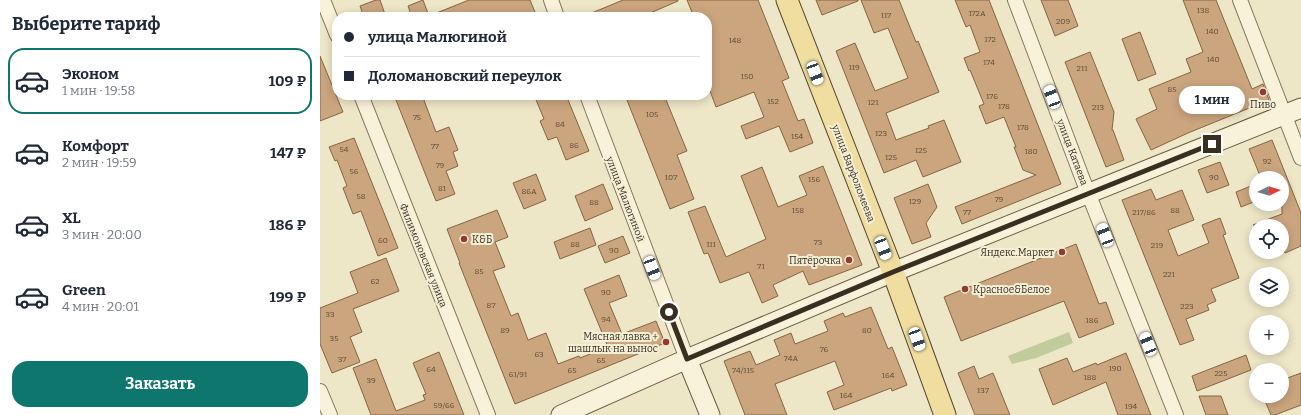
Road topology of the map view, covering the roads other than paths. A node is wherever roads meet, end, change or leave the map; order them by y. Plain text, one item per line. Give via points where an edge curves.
1 (323, 0) edge
2 (551, 0) edge
3 (787, 0) edge
4 (1015, 0) edge
5 (1240, 0) edge
6 (555, 12) edge
7 (332, 22) edge
8 (363, 100) edge
9 (589, 100) edge
10 (1293, 111) edge
11 (1301, 158) edge
12 (1089, 194) junction
13 (893, 272) junction
14 (687, 359) junction
15 (320, 392) edge
16 (330, 415) edge
17 (488, 415) edge
18 (561, 415) edge
19 (710, 415) edge
20 (944, 415) edge
21 (1176, 415) edge

1 - 7 street
2 - 6 street
3 - 13 main road, улица Варфоломеева
4 - 12 street, улица Катаева
5 - 10 street
8 - 17 street, Филимоновская улица
9 - 14 street, улица Малюгиной
10 - 11 street
10 - 12 main road
12 - 13 main road
12 - 21 street, улица Катаева
13 - 14 main road
13 - 20 main road, улица Варфоломеева
14 - 18 main road
14 - 19 main road, улица Малюгиной
15 - 16 street

